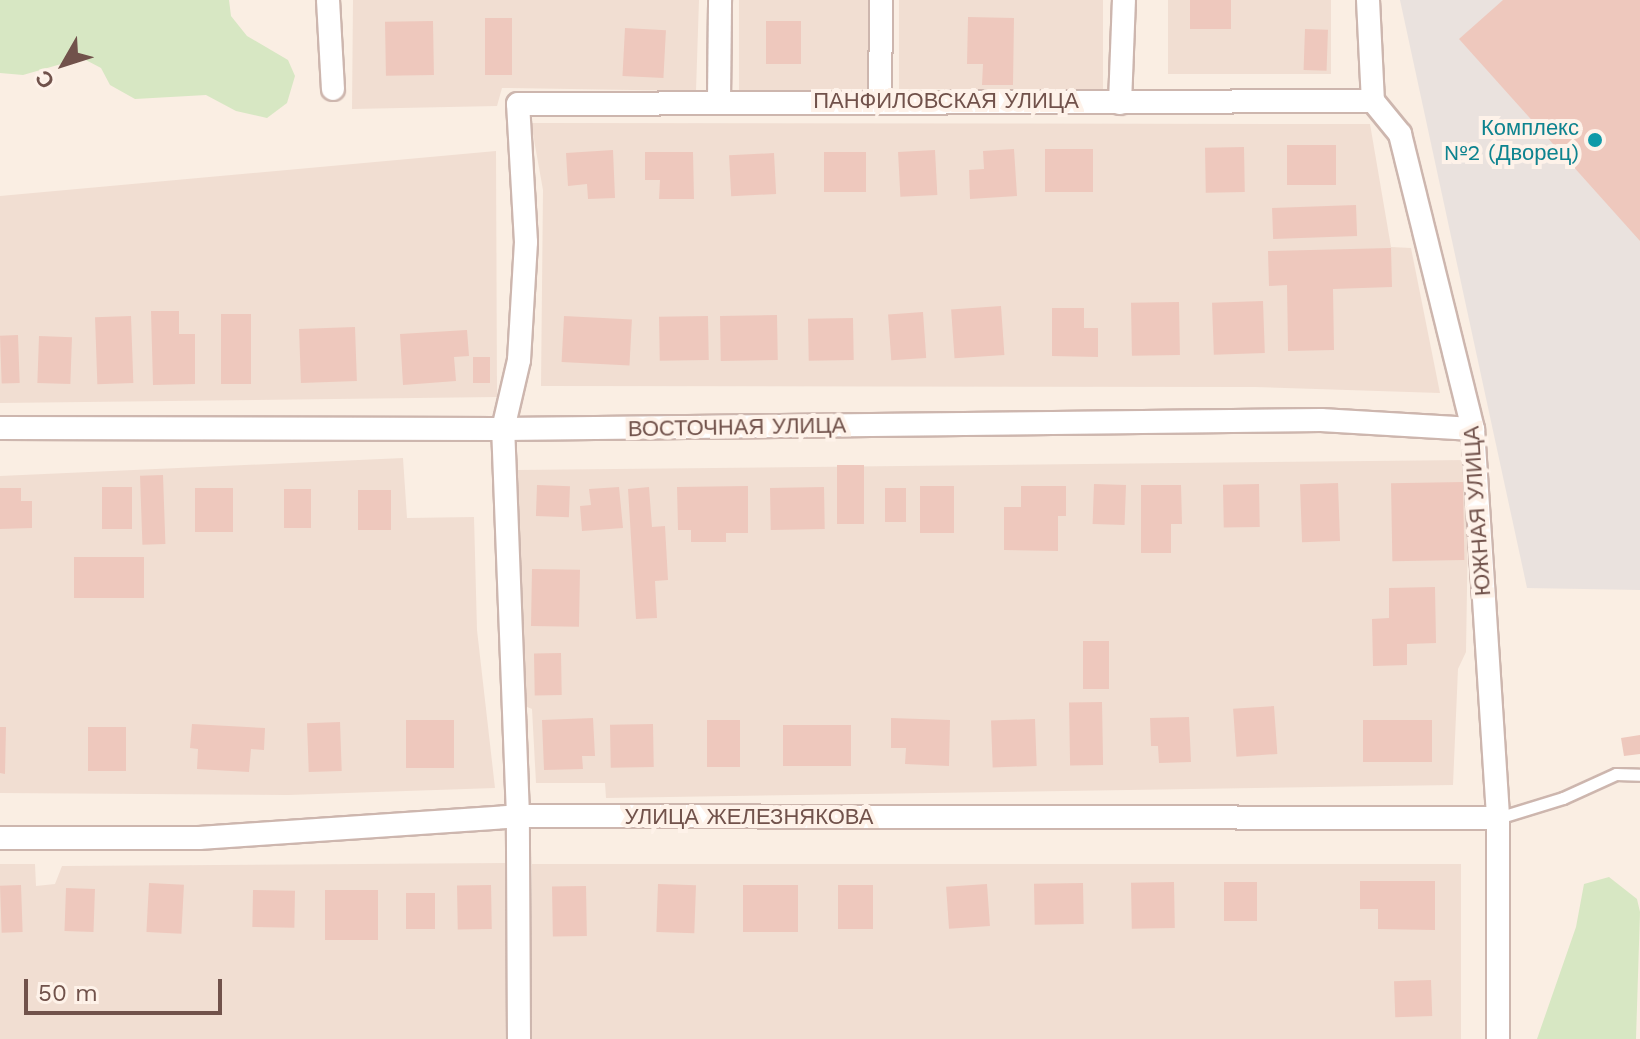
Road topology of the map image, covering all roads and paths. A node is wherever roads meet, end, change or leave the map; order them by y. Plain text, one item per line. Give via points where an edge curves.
1 (328, 0) edge
2 (720, 0) edge
3 (881, 0) edge
4 (1124, 0) edge
5 (1368, 0) edge
6 (333, 89) dead end
7 (719, 100) junction
8 (880, 101) junction
9 (1373, 101) junction
10 (1120, 103) junction
11 (0, 428) edge
12 (503, 429) junction
13 (1473, 429) junction
14 (1640, 775) edge
15 (518, 816) junction
16 (1498, 818) junction
17 (0, 838) edge
18 (519, 1039) edge
19 (1498, 1039) edge

1 - 6 street
2 - 7 street
3 - 8 street
4 - 10 street
5 - 9 street
7 - 8 street, ПАНФИЛОВСКАЯ УЛИЦА
7 - 12 street, ПАНФИЛОВСКАЯ УЛИЦА via 518,104 526,242 519,360
8 - 10 street, ПАНФИЛОВСКАЯ УЛИЦА
9 - 10 street, ПАНФИЛОВСКАЯ УЛИЦА
9 - 13 street, ЮЖНАЯ УЛИЦА via 1400,134
11 - 12 street, ВОСТОЧНАЯ УЛИЦА
12 - 13 street, ВОСТОЧНАЯ УЛИЦА via 1321,420
12 - 15 street
13 - 16 street, ЮЖНАЯ УЛИЦА
14 - 16 lane via 1616,774
15 - 16 street, УЛИЦА ЖЕЛЕЗНЯКОВА
15 - 17 street, УЛИЦА ЖЕЛЕЗНЯКОВА via 199,838
15 - 18 street
16 - 19 street, ЮЖНАЯ УЛИЦА

